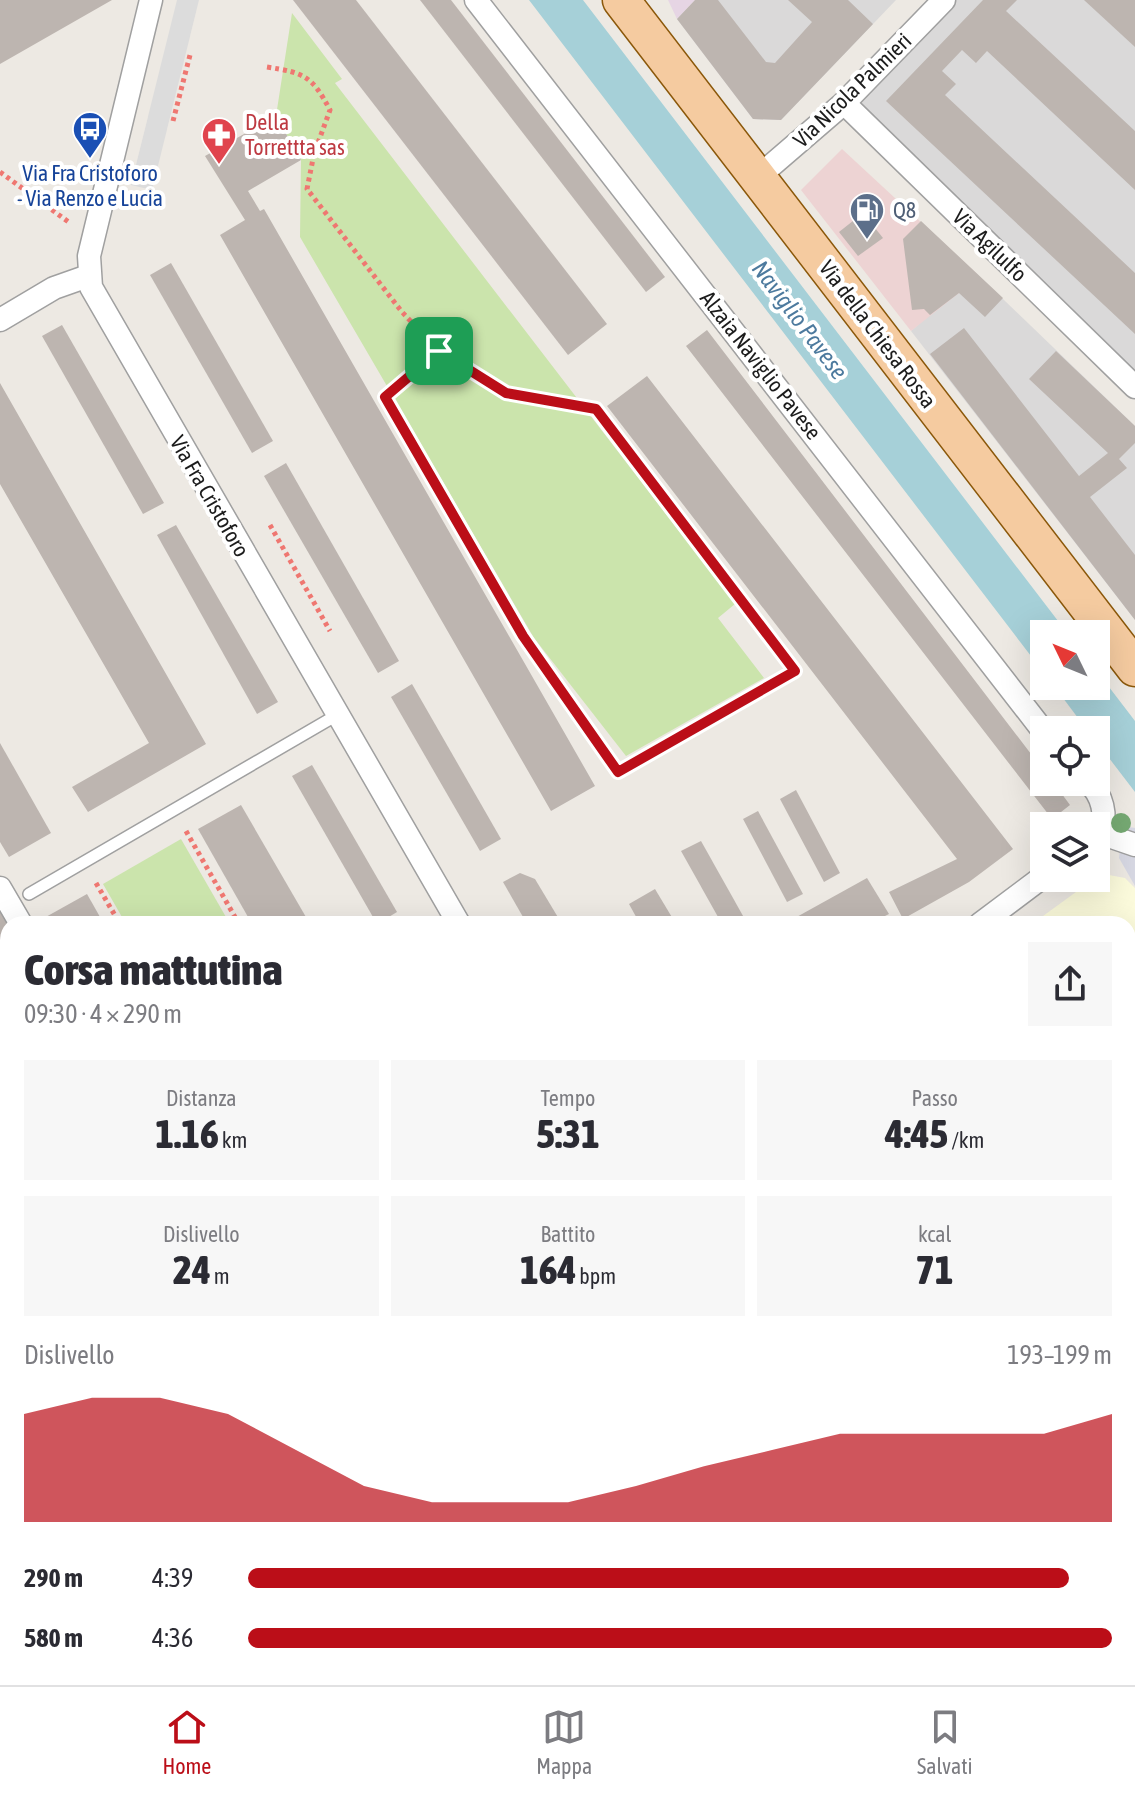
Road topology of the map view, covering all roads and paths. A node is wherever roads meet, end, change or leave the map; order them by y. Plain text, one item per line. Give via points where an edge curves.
1 (151, 0) edge
2 (476, 0) edge
3 (621, 0) edge
4 (944, 0) edge
5 (190, 55) dead end
6 (267, 67) dead end
7 (844, 103) junction
8 (173, 121) dead end
9 (0, 172) edge
10 (758, 177) junction
11 (70, 223) dead end
12 (88, 276) junction
13 (0, 320) edge
14 (439, 351) junction
15 (1135, 387) edge
16 (270, 525) dead end
17 (330, 631) dead end
18 (1135, 668) edge
19 (337, 715) junction
20 (1032, 716) edge
21 (186, 831) dead end
22 (1110, 838) edge
23 (1135, 845) edge
24 (96, 883) dead end
25 (1030, 886) edge
26 (0, 888) edge
27 (29, 894) dead end
28 (16, 916) edge
29 (115, 916) edge
30 (234, 916) edge
31 (454, 916) edge
32 (991, 916) edge

1 - 12 street
2 - 20 street, Alzaia Naviglio Pavese
3 - 10 main road, Via della Chiesa Rossa
4 - 7 street, Via Nicola Palmieri
5 - 8 path
6 - 14 path via 301,72 317,86 330,110 307,189 402,312
7 - 10 street, Via Nicola Palmieri
7 - 15 street, Via Agilulfo
9 - 11 path
10 - 18 main road, Via della Chiesa Rossa
12 - 13 street via 54,288
12 - 19 street, Via Fra Cristoforo via 99,304
14 - 14 path via 506,393 596,409 795,671 618,772 523,636 385,397
16 - 17 path
19 - 27 lane
19 - 31 street, Via Fra Cristoforo
21 - 30 path
22 - 23 street
24 - 29 path
25 - 32 street
26 - 28 street

